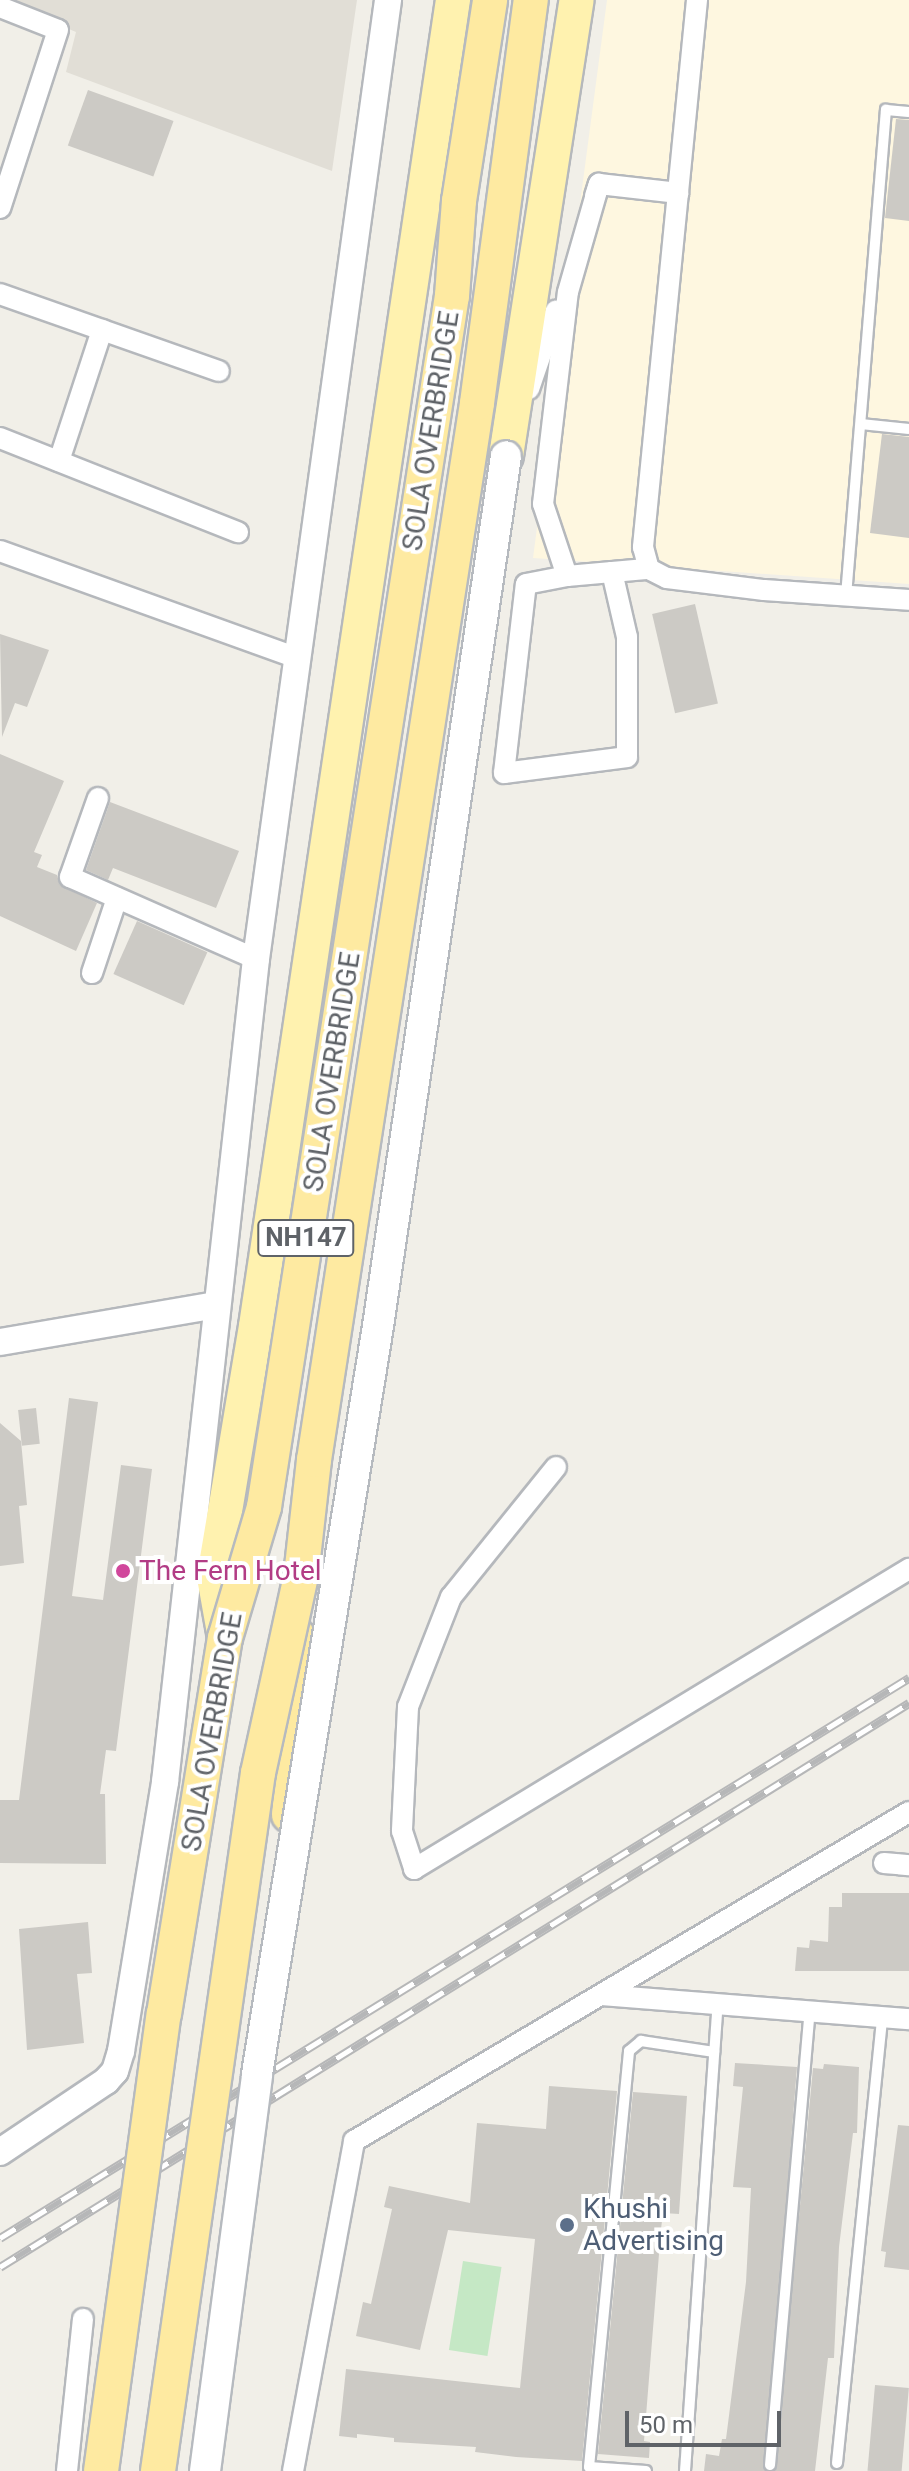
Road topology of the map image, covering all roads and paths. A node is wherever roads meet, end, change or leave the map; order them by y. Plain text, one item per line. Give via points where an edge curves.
1 (388, 0) edge
2 (453, 0) edge
3 (490, 0) edge
4 (531, 0) edge
5 (577, 0) edge
6 (697, 0) edge
7 (0, 7) edge
8 (909, 112) edge
9 (599, 184) junction
10 (678, 193) junction
11 (0, 208) edge
12 (0, 294) edge
13 (102, 330) junction
14 (219, 371) dead end
15 (861, 424) junction
16 (909, 429) edge
17 (0, 438) edge
18 (506, 456) junction
19 (59, 461) junction
20 (238, 532) dead end
21 (0, 551) edge
22 (649, 569) junction
23 (612, 572) junction
24 (567, 576) junction
25 (846, 596) junction
26 (909, 600) edge
27 (295, 657) junction
28 (98, 798) dead end
29 (117, 898) junction
30 (256, 959) junction
31 (92, 973) dead end
32 (216, 1316) junction
33 (0, 1342) edge
34 (0, 1356) edge
35 (556, 1467) dead end
36 (909, 1569) edge
37 (301, 1576) junction
38 (225, 1638) junction
39 (909, 1812) edge
40 (884, 1863) dead end
41 (909, 1865) edge
42 (283, 1916) junction
43 (602, 1995) junction
44 (718, 2004) junction
45 (810, 2012) junction
46 (882, 2017) junction
47 (909, 2019) edge
48 (714, 2052) junction
49 (0, 2152) edge
50 (83, 2319) dead end
51 (837, 2463) dead end
52 (770, 2465) dead end
53 (67, 2471) edge
54 (101, 2471) edge
55 (158, 2471) edge
56 (205, 2471) edge
57 (293, 2471) edge
58 (646, 2471) edge
59 (685, 2471) edge

1 - 27 street
2 - 38 main road via 214,1577
3 - 38 highway, SOLA OVERBRIDGE / NH147, bridge via 459,201 449,312 264,1507
4 - 37 highway, SOLA OVERBRIDGE / NH147, bridge via 477,403 314,1460
5 - 18 main road
6 - 10 street
7 - 11 street via 58,30
8 - 15 lane via 886,110
9 - 10 street
9 - 18 street
9 - 24 street via 568,292 543,504
10 - 22 street via 643,547
12 - 13 street
13 - 14 street
13 - 19 street
15 - 16 lane
15 - 25 lane
17 - 19 street
18 - 42 main road, bridge via 378,1326
19 - 20 street
21 - 27 street
22 - 23 street
22 - 25 street via 667,578
23 - 24 street
23 - 24 street via 627,637 627,757 504,773 526,584
25 - 26 street
27 - 30 street
28 - 29 street via 70,877
29 - 30 street
29 - 31 street
30 - 32 street
32 - 33 street
32 - 34 street
32 - 49 street via 165,1782 121,2051 106,2081
35 - 36 street via 451,1597 408,1707 402,1831 414,1869
37 - 42 highway, bridge
37 - 55 highway, SOLA OVERBRIDGE / NH147, bridge via 258,1773
38 - 54 highway, SOLA OVERBRIDGE / NH147, bridge via 164,2014
39 - 43 street
40 - 41 street
42 - 56 main road, bridge
43 - 44 street
43 - 57 street via 354,2141
44 - 45 street
44 - 48 lane
45 - 46 street
45 - 52 lane
46 - 47 street
46 - 51 lane
48 - 58 lane via 641,2041 629,2051 589,2467
48 - 59 lane
50 - 53 street

